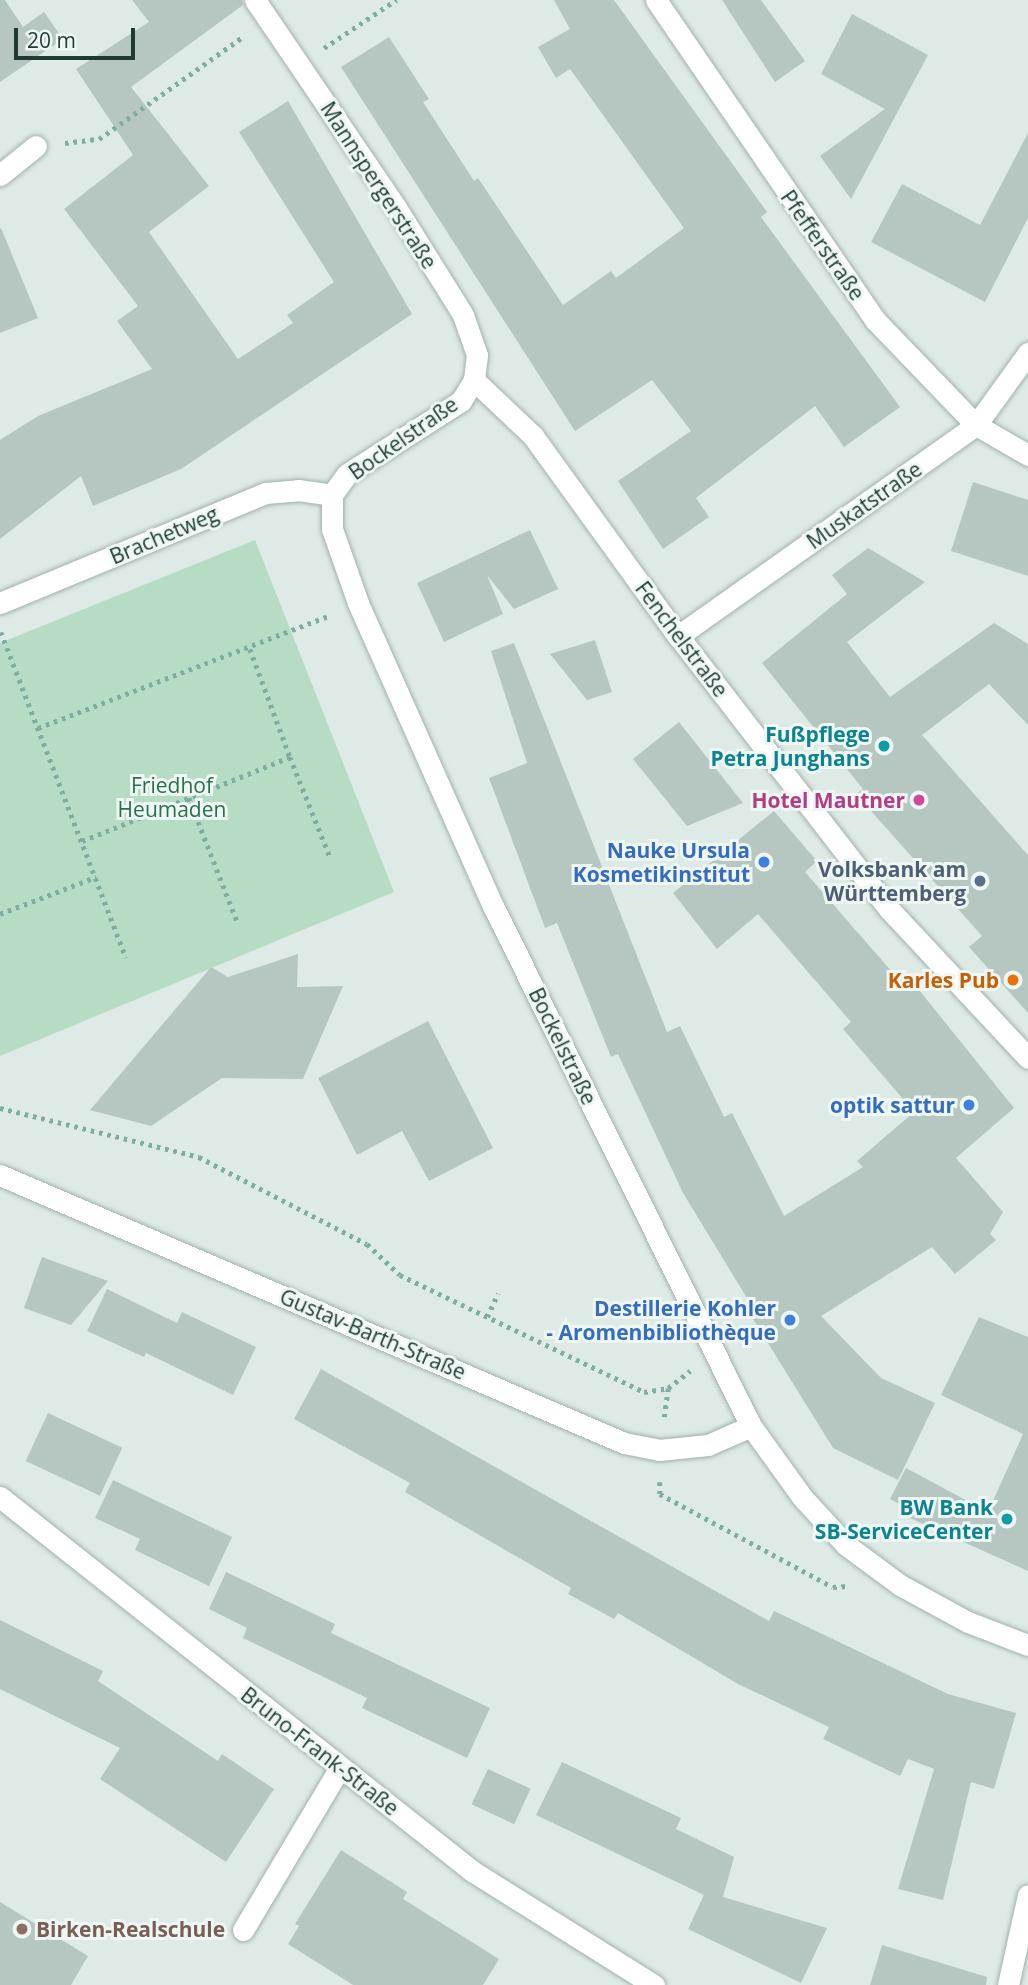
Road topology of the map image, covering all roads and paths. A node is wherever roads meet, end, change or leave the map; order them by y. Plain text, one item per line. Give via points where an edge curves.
1 (255, 0) edge
2 (396, 0) edge
3 (656, 0) edge
4 (269, 19) junction
5 (301, 64) junction
6 (36, 146) joint
7 (0, 175) edge
8 (1028, 353) edge
9 (474, 380) junction
10 (976, 425) junction
11 (1028, 455) edge
12 (332, 495) junction
13 (0, 603) edge
14 (358, 603) junction
15 (0, 630) edge
16 (678, 636) junction
17 (250, 649) junction
18 (38, 728) junction
19 (290, 757) junction
20 (189, 798) junction
21 (82, 841) junction
22 (330, 857) dead end
23 (96, 877) junction
24 (0, 914) edge
25 (237, 921) dead end
26 (126, 958) dead end
27 (1028, 1058) edge
28 (0, 1108) edge
29 (0, 1175) edge
30 (498, 1293) dead end
31 (487, 1317) junction
32 (710, 1344) junction
33 (668, 1388) junction
34 (751, 1426) junction
35 (659, 1450) junction
36 (0, 1497) edge
37 (900, 1585) junction
38 (1028, 1645) edge
39 (340, 1768) junction
40 (1028, 1895) edge
41 (243, 1930) dead end
42 (654, 1985) edge
43 (1008, 1985) edge

1 - 4 street, Mannspergerstraße
2 - 5 path
3 - 10 street, Pfefferstraße via 875,320
4 - 5 street, Mannspergerstraße
4 - 6 path via 99,139
5 - 9 street, Mannspergerstraße via 463,315 477,355
6 - 7 street
8 - 10 street, Muskatstraße
9 - 12 street, Bockelstraße via 461,401 347,474
9 - 16 street, Fenchelstraße via 533,436
10 - 11 street, Pfefferstraße
10 - 16 street, Muskatstraße
12 - 13 street, Brachetweg via 266,493
12 - 14 street, Bockelstraße via 332,529
14 - 17 path
14 - 32 street, Bockelstraße via 495,908
15 - 18 path
16 - 27 street, Fenchelstraße via 890,910
17 - 18 path
17 - 19 path
18 - 21 path
19 - 20 path
19 - 22 path
20 - 21 path
20 - 25 path
21 - 23 path
23 - 24 path
23 - 26 path
28 - 31 path via 200,1157 367,1244 400,1275
29 - 35 street, Gustav-Barth-Straße via 624,1443
30 - 31 path
31 - 33 path via 645,1392
32 - 33 path via 684,1379
32 - 34 street, Bockelstraße
33 - 35 path
34 - 35 street, Gustav-Barth-Straße via 708,1445
34 - 37 street, Bockelstraße via 802,1497 837,1536
35 - 37 path via 660,1494 833,1587
36 - 39 street, Bruno-Frank-Straße
37 - 38 street, Bockelstraße via 968,1622
39 - 41 street
39 - 42 street, Bruno-Frank-Straße via 472,1871
40 - 43 street

